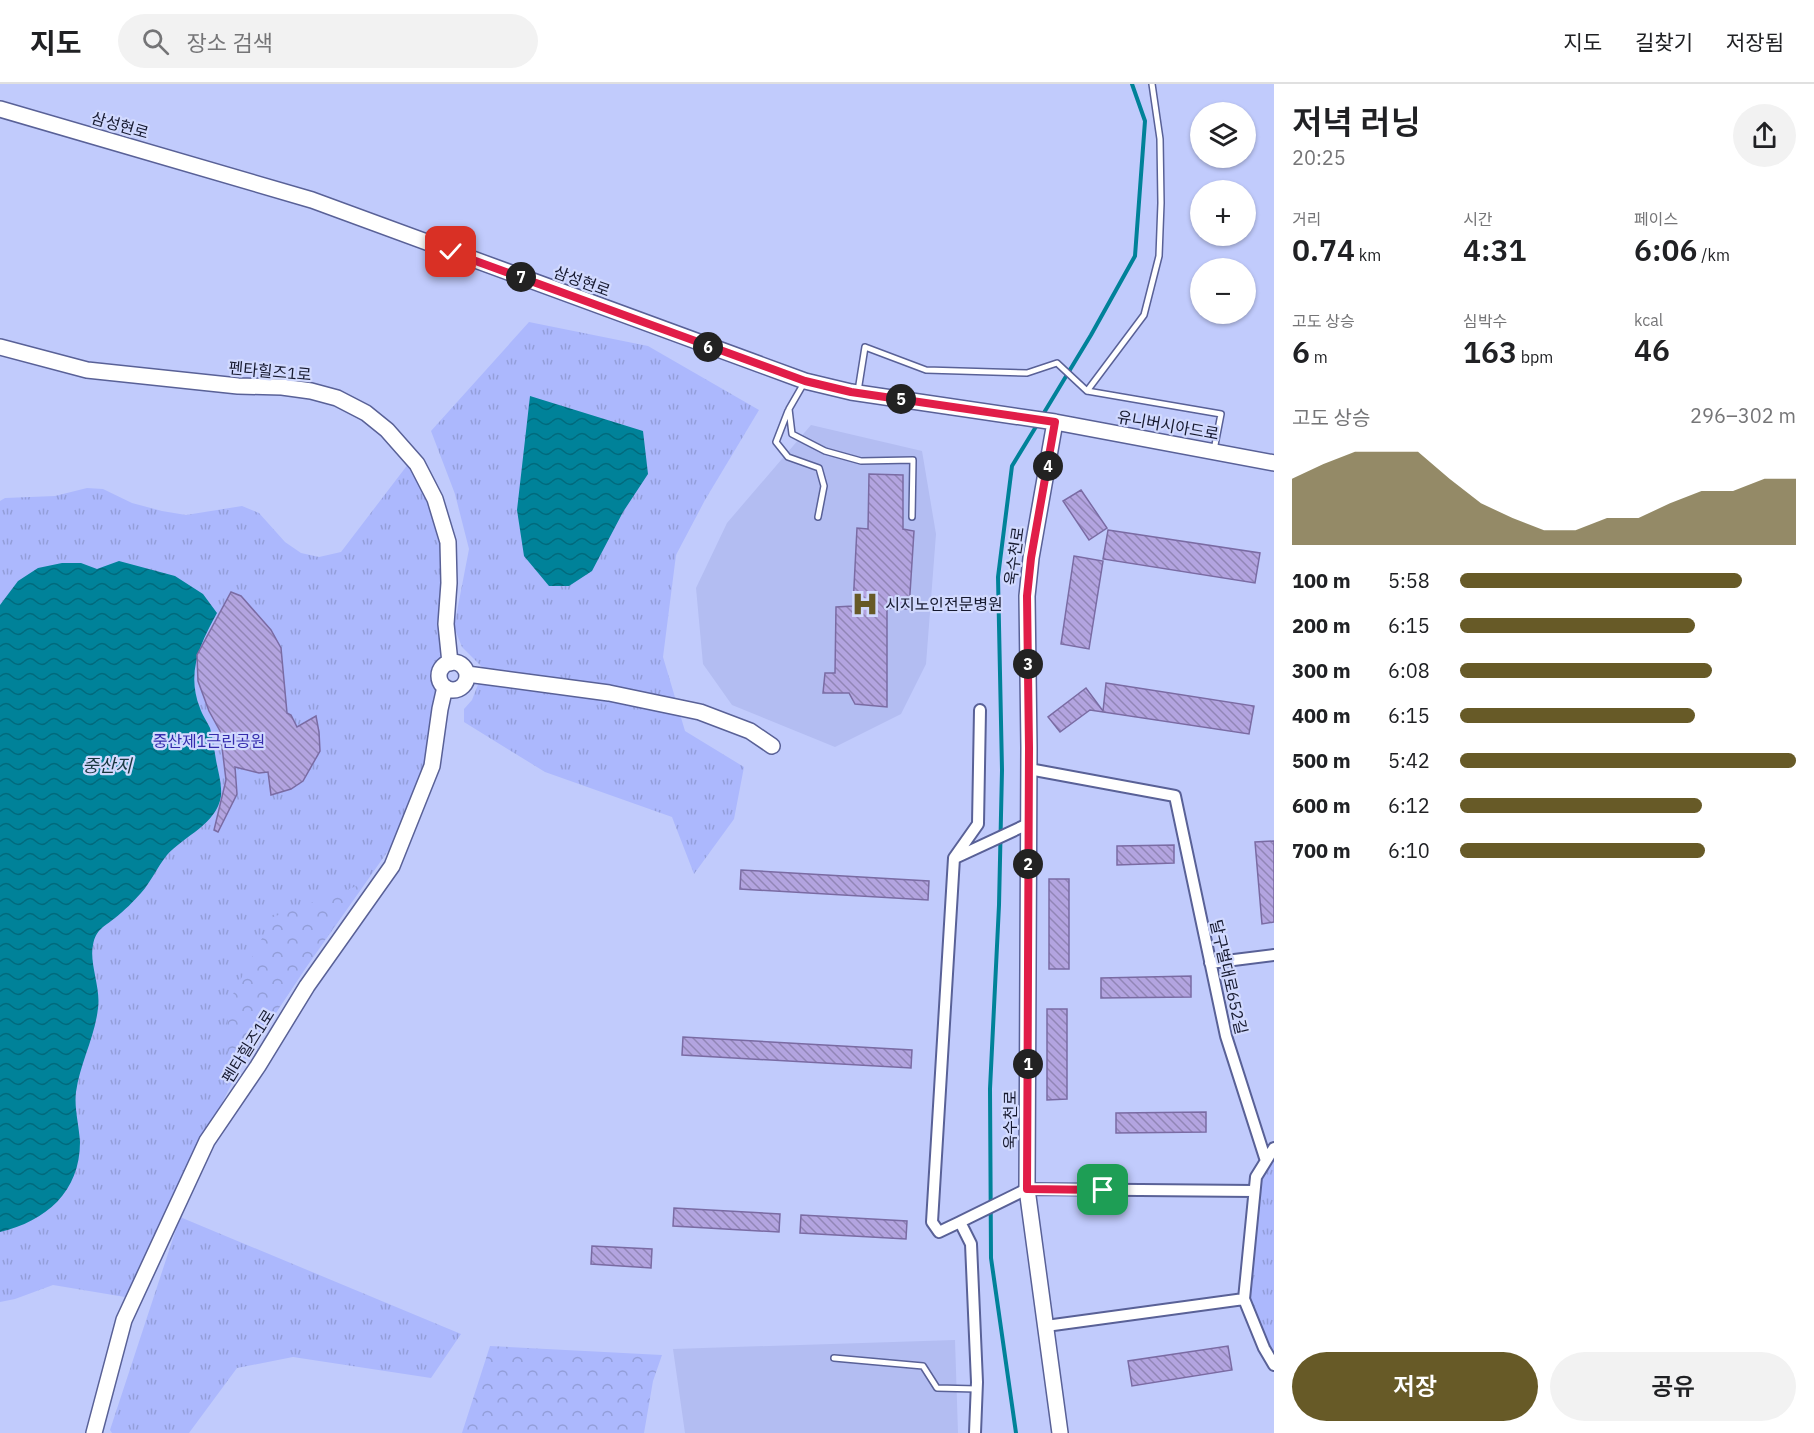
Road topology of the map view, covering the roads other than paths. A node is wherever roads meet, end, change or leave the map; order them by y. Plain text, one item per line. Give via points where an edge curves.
1 (1152, 84) edge
2 (0, 109) edge
3 (0, 347) edge
4 (805, 381) junction
5 (1087, 391) junction
6 (858, 393) junction
7 (789, 409) junction
8 (1055, 422) junction
9 (1213, 452) junction
10 (1274, 463) edge
11 (818, 517) dead end
12 (912, 517) dead end
13 (450, 663) junction
14 (467, 674) junction
15 (445, 687) junction
16 (980, 710) dead end
17 (772, 746) dead end
18 (1029, 769) junction
19 (1028, 824) junction
20 (954, 858) junction
21 (1274, 955) edge
22 (1210, 963) junction
23 (1274, 1148) edge
24 (1266, 1161) junction
25 (1027, 1189) junction
26 (1254, 1191) junction
27 (960, 1222) junction
28 (1244, 1299) junction
29 (1046, 1326) junction
30 (834, 1358) dead end
31 (1274, 1365) edge
32 (977, 1389) junction
33 (94, 1433) edge
34 (975, 1433) edge
35 (1060, 1433) edge

1 - 5 lane via 1160,139 1159,256 1144,315
2 - 4 main road, 삼성현로 via 312,200
3 - 13 main road, 펜타힐즈1로 via 87,370 311,391 338,398 366,413 417,464 435,499 448,542 446,624
4 - 6 main road, 삼성현로
4 - 7 lane
5 - 6 lane via 1057,363 1027,373 926,370 865,347
5 - 9 lane via 1221,414
6 - 8 main road, 삼성현로
7 - 11 lane via 776,442 788,457 819,468 824,486
7 - 12 lane via 792,434 825,451 861,461 913,460
8 - 9 main road, 유니버시아드로
8 - 18 main road, 욱수천로 via 1027,596
9 - 10 main road, 유니버시아드로
13 - 14 main road via 462,666
13 - 15 main road via 440,675
14 - 15 main road via 462,686 454,690
14 - 17 main road via 609,693 700,712 750,731
15 - 33 main road, 펜타힐즈1로 via 432,766 392,866 307,986 207,1141 124,1320
16 - 20 street via 978,824
18 - 19 main road, 욱수천로
18 - 22 street, 달구벌대로652길 via 1175,796
19 - 20 street
19 - 25 main road, 욱수천로
20 - 27 street via 933,1222 939,1232
21 - 22 street
22 - 24 street, 달구벌대로652길 via 1226,1036
23 - 24 street
24 - 26 street via 1256,1177
25 - 26 street
25 - 27 street
25 - 29 main road, 욱수천로
26 - 28 street
27 - 32 street via 971,1244
28 - 29 street
28 - 31 street
29 - 35 main road, 욱수천로
30 - 32 lane via 922,1366 938,1388
32 - 34 street

